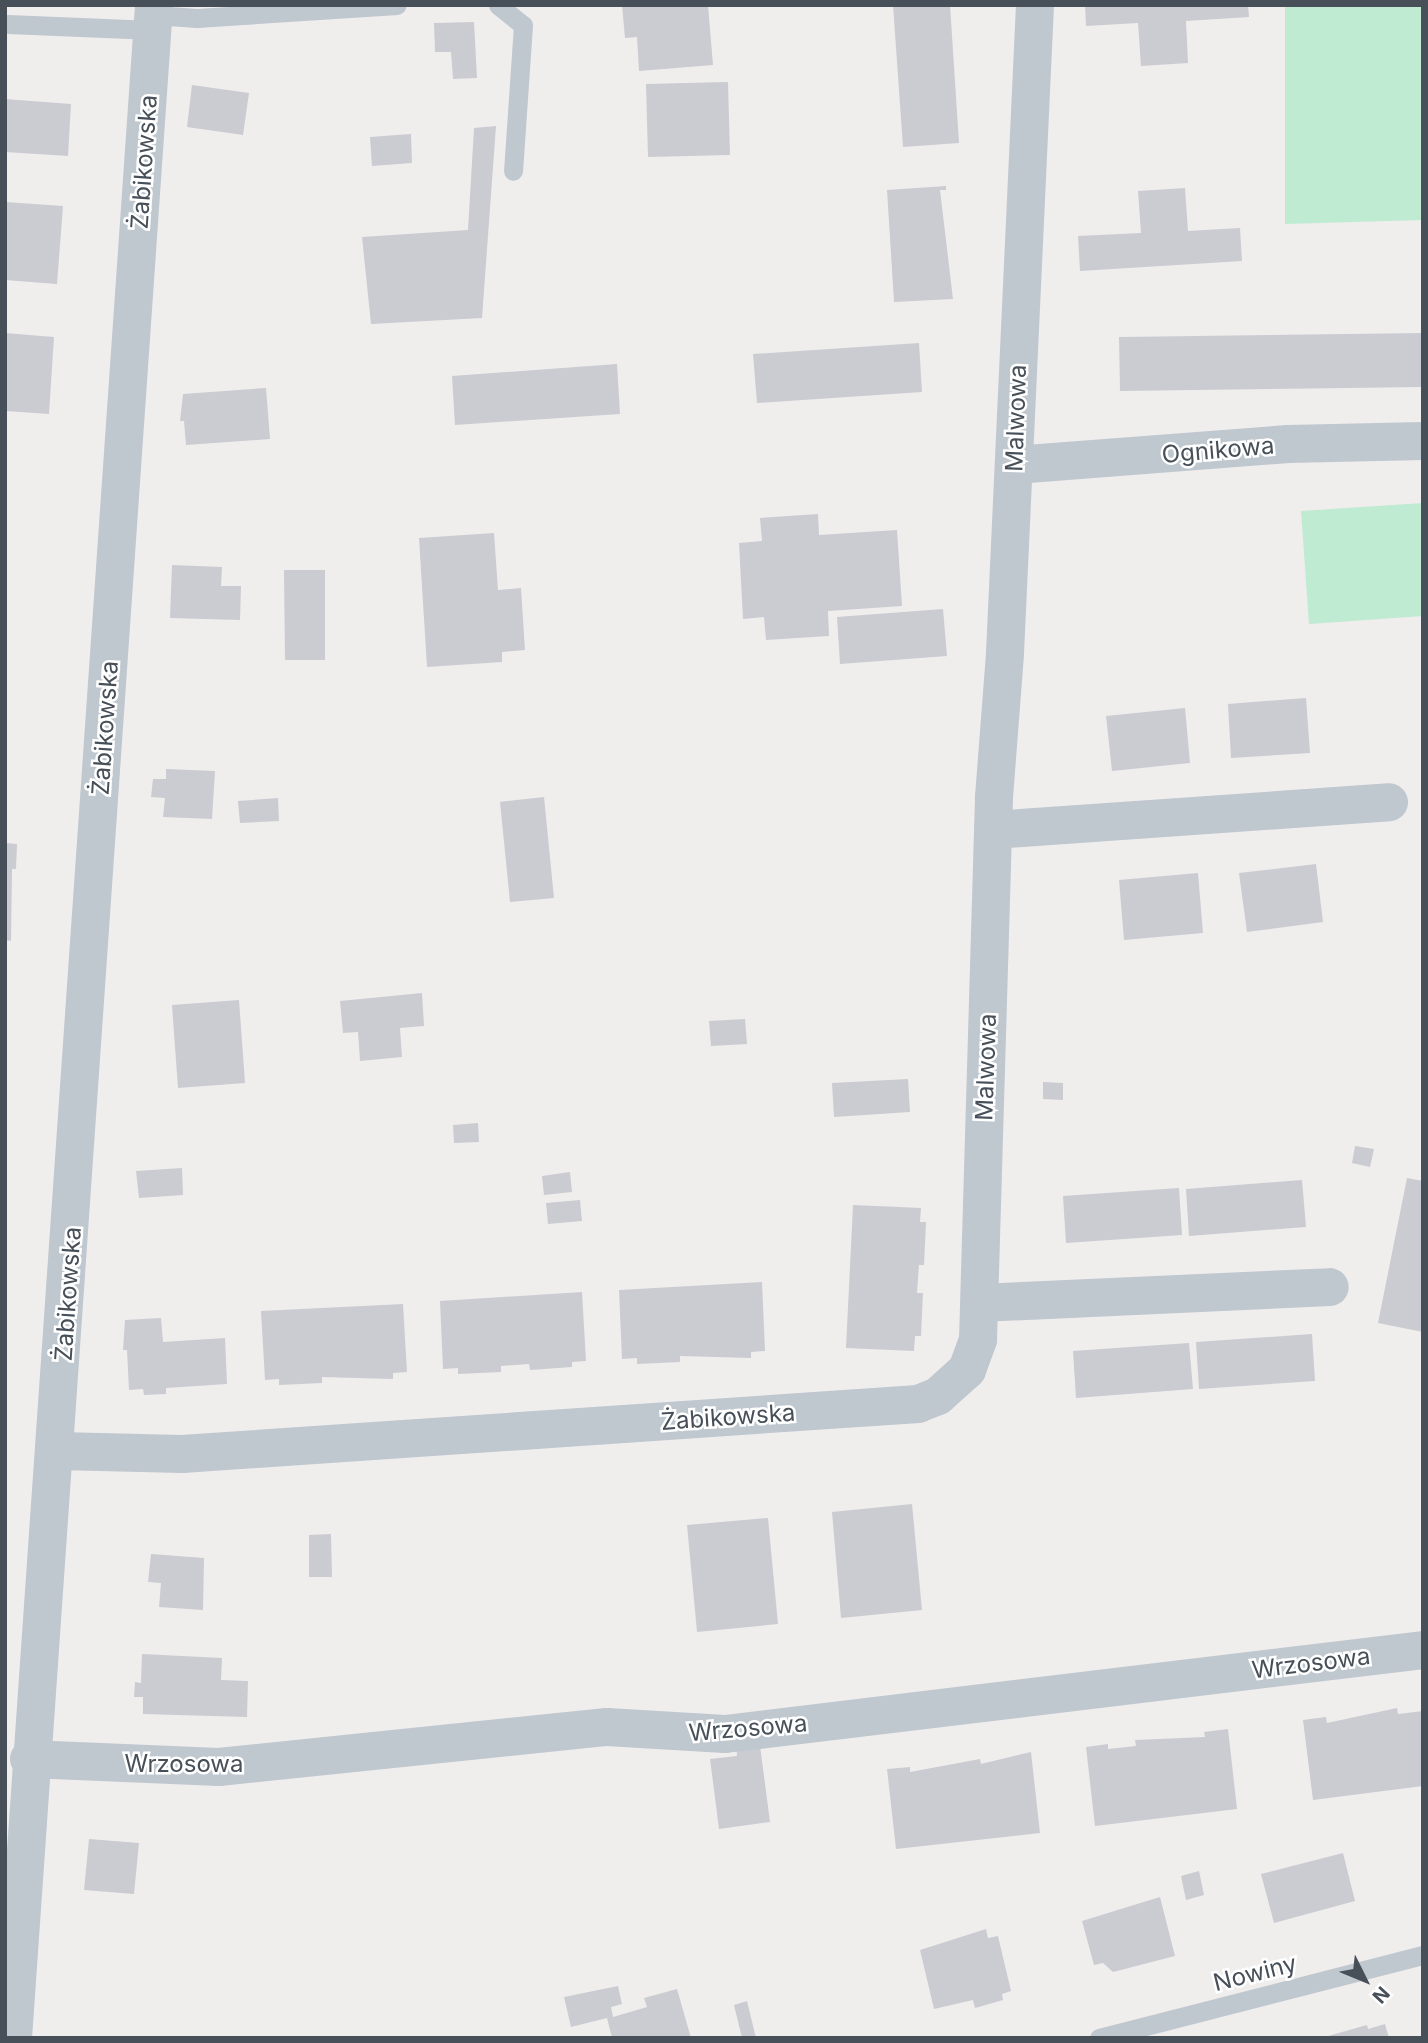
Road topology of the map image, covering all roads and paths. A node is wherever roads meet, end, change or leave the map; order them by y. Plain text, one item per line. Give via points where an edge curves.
1 (397, 5) edge
2 (498, 5) edge
3 (1035, 5) edge
4 (154, 17) edge
5 (8, 24) dead end
6 (513, 171) dead end
7 (1423, 442) edge
8 (1014, 466) junction
9 (1389, 802) dead end
10 (993, 830) junction
11 (1330, 1287) dead end
12 (980, 1303) junction
13 (58, 1451) junction
14 (1423, 1650) edge
15 (29, 1759) junction
16 (1423, 1955) edge
17 (13, 2038) edge
18 (1100, 2038) edge

1 - 4 lane
2 - 6 lane via 523,25
3 - 8 street, Malwowa
4 - 5 lane
4 - 13 street, Żabikowska
7 - 8 street, Ognikowa via 1288,444
8 - 10 street, Malwowa
9 - 10 street
10 - 12 street, Malwowa
11 - 12 street
12 - 13 street, Żabikowska via 978,1340 967,1370 938,1396 918,1404 182,1454
13 - 15 street, Żabikowska
14 - 15 street, Wrzosowa via 725,1734 607,1727 219,1768
15 - 17 street, Żabikowska
16 - 18 lane, Nowiny

